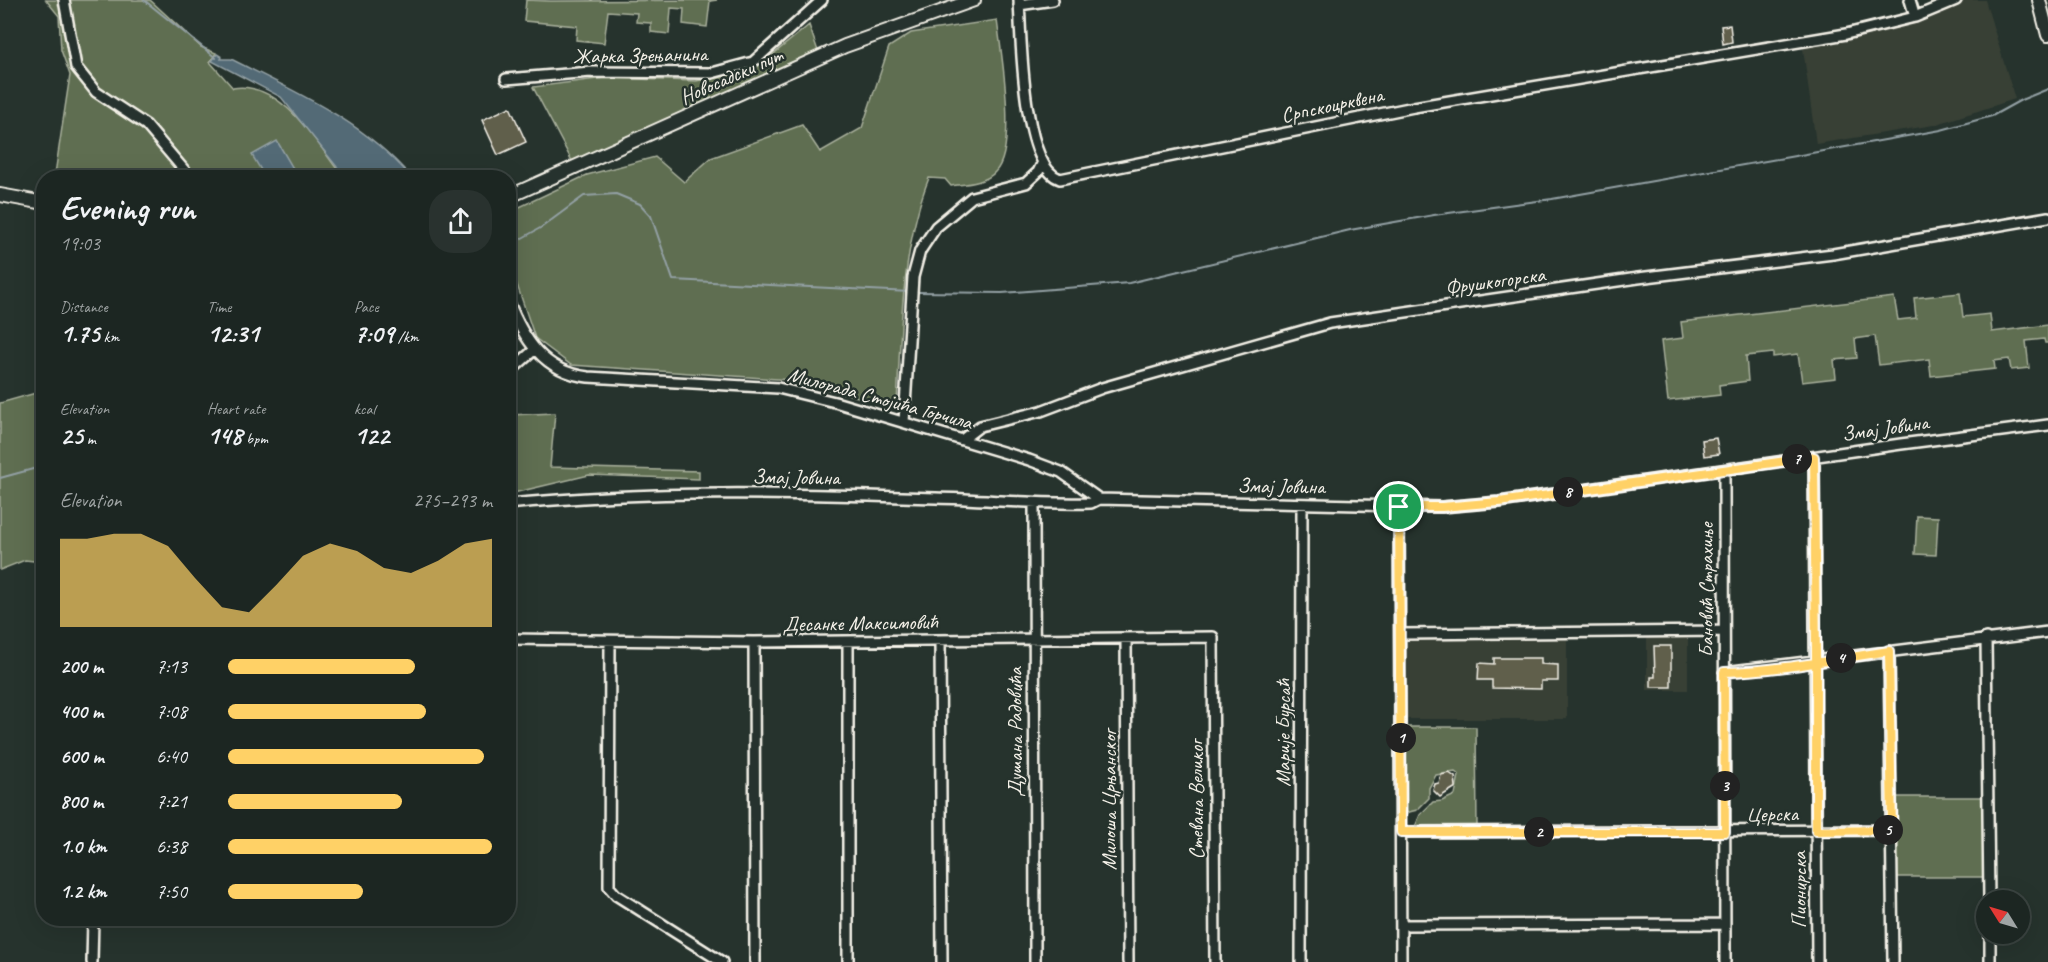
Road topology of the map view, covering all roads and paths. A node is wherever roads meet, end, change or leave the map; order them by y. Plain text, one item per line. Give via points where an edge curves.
1 (64, 0) edge
2 (822, 0) edge
3 (974, 0) edge
4 (1053, 0) edge
5 (1910, 0) edge
6 (1956, 0) edge
7 (2039, 0) edge
8 (1019, 3) edge
9 (1915, 17) junction
10 (2048, 35) edge
11 (506, 79) dead end
12 (1042, 164) junction
13 (184, 170) edge
14 (524, 190) junction
15 (516, 194) edge
16 (0, 195) edge
17 (516, 200) edge
18 (36, 202) edge
19 (2048, 217) edge
20 (516, 319) edge
21 (534, 350) junction
22 (516, 366) edge
23 (904, 422) junction
24 (2048, 425) edge
25 (963, 439) junction
26 (1814, 457) junction
27 (1724, 470) junction
28 (1099, 499) junction
29 (516, 503) edge
30 (1034, 503) junction
31 (1302, 504) junction
32 (1399, 507) junction
33 (1724, 631) junction
34 (2048, 632) edge
35 (1401, 634) junction
36 (1213, 637) joint
37 (1126, 638) junction
38 (1986, 638) junction
39 (516, 639) edge
40 (1032, 639) junction
41 (940, 640) junction
42 (610, 641) junction
43 (754, 642) junction
44 (848, 642) junction
45 (1889, 651) junction
46 (1816, 662) junction
47 (1724, 672) junction
48 (1892, 830) junction
49 (1816, 831) junction
50 (1401, 832) junction
51 (1725, 832) junction
52 (1989, 890) edge
53 (1725, 924) junction
54 (1401, 925) junction
55 (93, 926) edge
56 (1990, 944) edge
57 (92, 962) edge
58 (722, 962) edge
59 (755, 962) edge
60 (848, 962) edge
61 (942, 962) edge
62 (1035, 962) edge
63 (1128, 962) edge
64 (1215, 962) edge
65 (1301, 962) edge
66 (1401, 962) edge
67 (1725, 962) edge
68 (1817, 962) edge
69 (1893, 962) edge
70 (1990, 962) edge

1 - 13 street via 76,67 96,92 146,125
2 - 11 street, Жарка Зрењанина via 753,62 712,73 591,72
3 - 14 main road, Новосадски пут via 844,46
4 - 8 street
5 - 9 street
6 - 9 street, Српскоцрквена
7 - 10 main road
8 - 12 street via 1026,92 1036,151
9 - 12 street, Српскоцрквена via 1868,30 1414,107 1060,179
12 - 23 street via 1026,183 972,197 936,227 920,251 913,277
14 - 15 main road, Новосадски пут
14 - 17 main road
16 - 18 main road
19 - 25 street, Фрушкогорска via 1833,254 1330,323 980,426
20 - 21 street
21 - 22 street
21 - 23 street, Милорада Стојића Горчила via 555,366 581,377 778,388
23 - 25 street, Милорада Стојића Горчила
24 - 26 street, Змај Јовина
25 - 28 street, Милорада Стојића Горчила via 1061,472
26 - 27 street, Змај Јовина
26 - 46 street, Пионирска
27 - 32 street, Змај Јовина via 1458,507
27 - 33 street, Бановић Страхиње
28 - 30 street, Змај Јовина via 1091,503
28 - 31 street, Змај Јовина
29 - 30 street, Змај Јовина via 745,493
30 - 40 street, Душана Радовића
31 - 32 street, Змај Јовина
31 - 65 street, Марије Бурсаћ
32 - 35 street
33 - 35 street
33 - 47 street, Бановић Страхиње
34 - 38 street
35 - 50 street
36 - 37 street, Десанке Максимовић
36 - 64 street, Стевана Великог
37 - 40 street, Десанке Максимовић
37 - 63 street, Милоша Црњанског
38 - 45 street
38 - 52 street
39 - 42 street, Десанке Максимовић
40 - 41 street, Десанке Максимовић
40 - 62 street, Душана Радовића
41 - 44 street, Десанке Максимовић
41 - 61 street
42 - 43 street, Десанке Максимовић
42 - 58 street via 611,890
43 - 44 street, Десанке Максимовић
43 - 59 street
44 - 60 street
45 - 46 street
45 - 48 street
46 - 47 street
46 - 49 street, Пионирска
47 - 51 street, Бановић Страхиње
48 - 49 street, Церска
48 - 69 street
49 - 51 street, Церска
49 - 68 street, Пионирска
50 - 51 street, Церска
50 - 54 street
51 - 53 street, Бановић Страхиње
53 - 54 street
53 - 67 street, Бановић Страхиње
54 - 66 street
55 - 57 street
56 - 70 street

